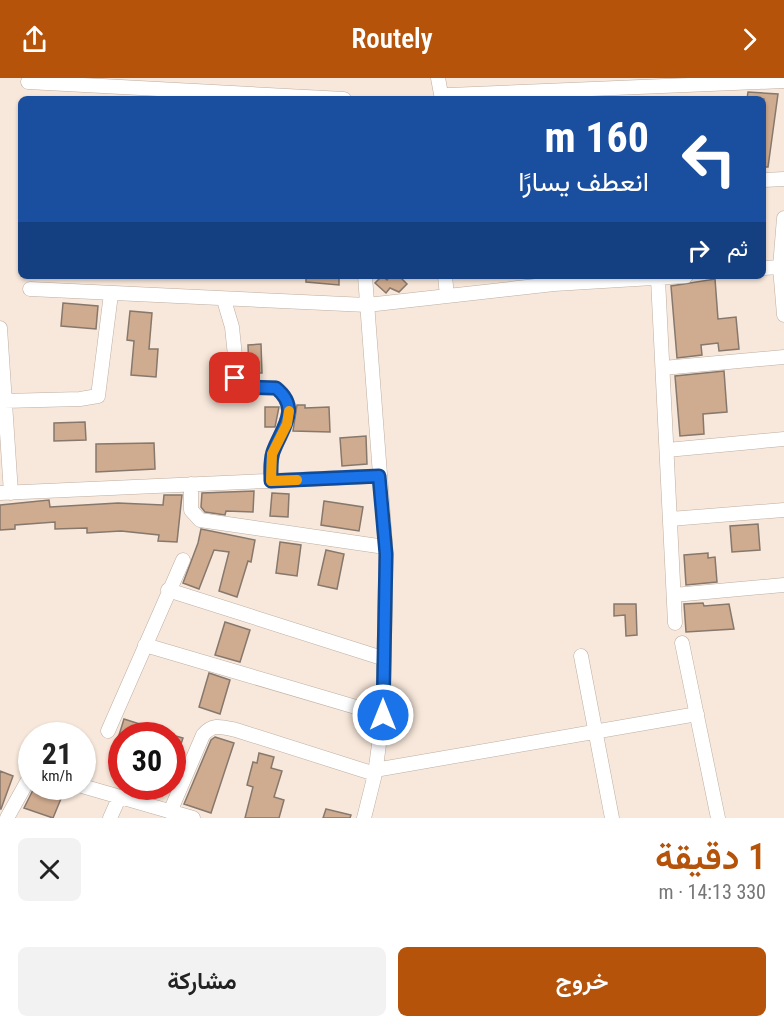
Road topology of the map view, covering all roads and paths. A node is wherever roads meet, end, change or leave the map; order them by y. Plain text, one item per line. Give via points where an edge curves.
1 (438, 78) edge
2 (784, 81) edge
3 (28, 82) dead end
4 (288, 96) edge
5 (784, 179) edge
6 (766, 180) edge
7 (784, 218) edge
8 (783, 244) edge
9 (780, 267) junction
10 (766, 268) edge
11 (365, 279) edge
12 (445, 279) edge
13 (658, 279) joint
14 (30, 289) dead end
15 (111, 294) junction
16 (447, 296) junction
17 (224, 300) junction
18 (367, 305) junction
19 (784, 315) edge
20 (0, 328) edge
21 (784, 357) edge
22 (663, 368) junction
23 (3, 405) edge
24 (784, 439) edge
25 (667, 450) junction
26 (379, 476) junction
27 (271, 481) junction
28 (191, 484) junction
29 (5, 493) edge
30 (784, 510) edge
31 (670, 519) junction
32 (385, 547) junction
33 (183, 560) dead end
34 (784, 585) edge
35 (168, 590) junction
36 (674, 595) junction
37 (675, 623) dead end
38 (682, 643) dead end
39 (145, 645) junction
40 (581, 656) dead end
41 (382, 658) junction
42 (697, 714) junction
43 (383, 715) junction
44 (112, 722) edge
45 (595, 732) junction
46 (375, 772) junction
47 (18, 798) edge
48 (118, 800) edge
49 (126, 800) edge
50 (170, 812) junction
51 (7, 818) edge
52 (110, 818) edge
53 (193, 818) edge
54 (364, 818) edge
55 (612, 818) edge
56 (718, 818) edge

1 - 2 street via 441,94 449,95
3 - 4 street
5 - 6 street
7 - 8 street
8 - 9 street
9 - 10 street
9 - 19 street
11 - 18 street
12 - 16 street
13 - 16 street via 554,284
13 - 22 street
14 - 15 street
15 - 17 street
15 - 23 street via 98,396
16 - 18 street
17 - 18 street
17 - 27 street via 233,332 238,385 276,388 289,408 287,424 272,454
18 - 26 street
20 - 23 street
21 - 22 street
22 - 25 street
23 - 29 street
24 - 25 street
25 - 31 street
26 - 27 street
26 - 32 street
27 - 28 street
28 - 29 street
28 - 32 street via 191,510 200,520
30 - 31 street
31 - 36 street
32 - 41 street
33 - 35 street
34 - 36 street
35 - 39 street
35 - 41 street
36 - 37 street
38 - 42 street
39 - 43 street
39 - 44 street
40 - 45 street
41 - 43 street
42 - 45 street
42 - 56 street
43 - 46 street
45 - 46 street
45 - 55 street
46 - 50 street via 236,730 210,727
46 - 54 street
47 - 51 street
48 - 52 street
49 - 50 street
50 - 53 street

